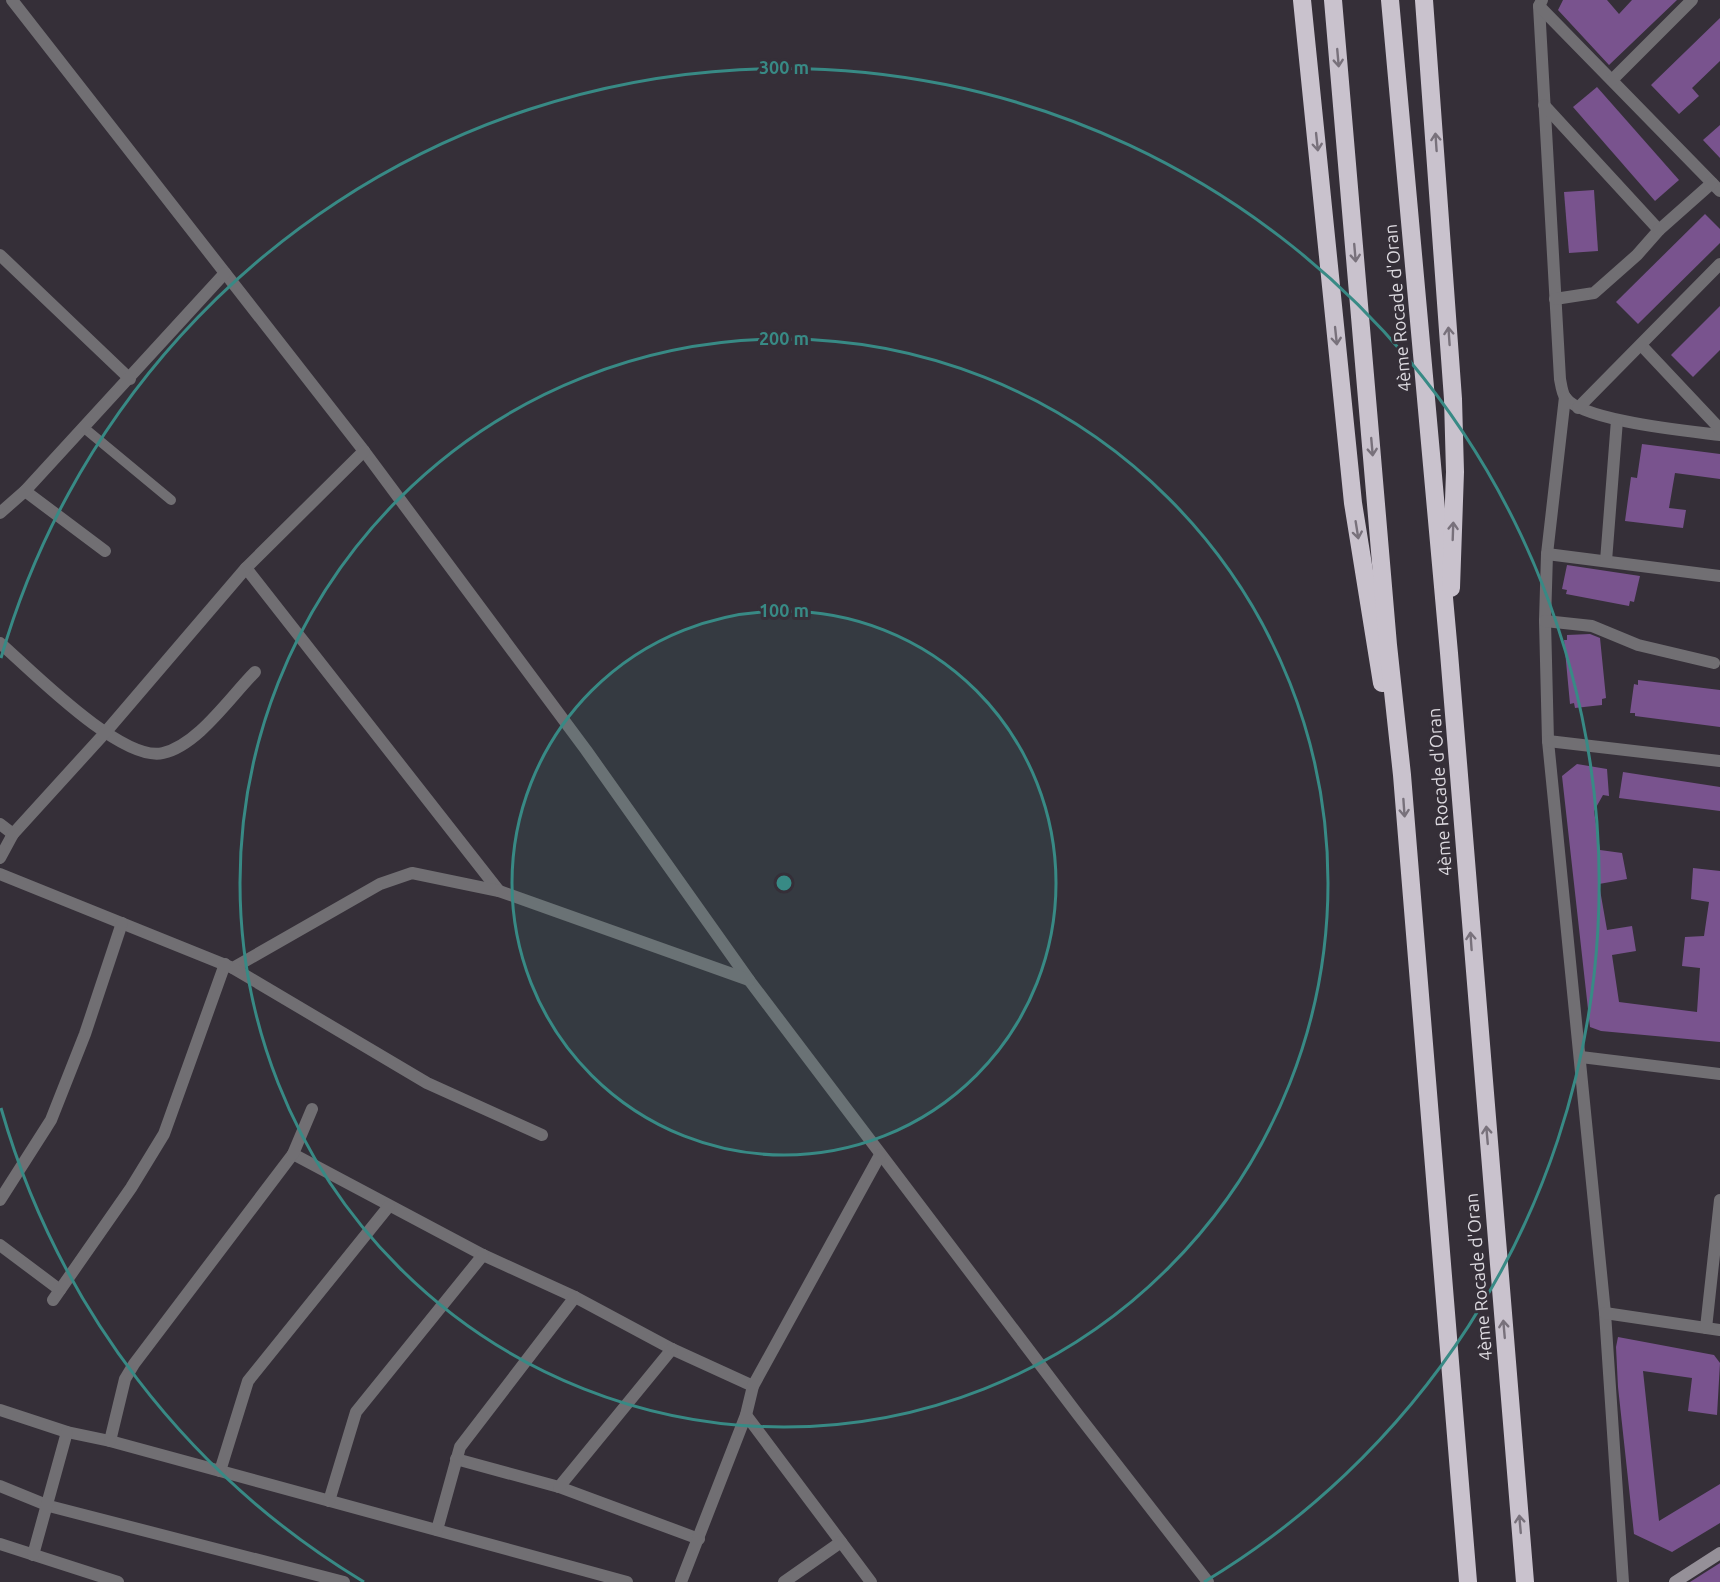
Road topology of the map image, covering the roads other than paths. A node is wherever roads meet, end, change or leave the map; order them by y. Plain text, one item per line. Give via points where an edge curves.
1 (12, 0) edge
2 (1295, 0) edge
3 (1302, 0) edge
4 (1334, 0) edge
5 (1390, 0) edge
6 (1424, 0) edge
7 (1692, 0) edge
8 (1540, 3) edge
9 (1305, 29) junction
10 (1612, 80) junction
11 (1544, 105) junction
12 (1716, 187) edge
13 (1659, 230) junction
14 (0, 255) edge
15 (1720, 264) edge
16 (225, 273) junction
17 (1555, 299) junction
18 (1641, 345) junction
19 (130, 379) junction
20 (1565, 397) junction
21 (1578, 408) junction
22 (1617, 420) junction
23 (83, 427) junction
24 (1720, 429) edge
25 (1720, 435) edge
26 (364, 451) junction
27 (25, 491) junction
28 (171, 500) dead end
29 (0, 513) edge
30 (105, 551) dead end
31 (1547, 554) junction
32 (1606, 561) junction
33 (246, 568) junction
34 (1720, 576) edge
35 (1545, 621) junction
36 (0, 644) edge
37 (1449, 653) junction
38 (1714, 663) dead end
39 (255, 672) dead end
40 (104, 734) junction
41 (1548, 741) junction
42 (1720, 760) edge
43 (1402, 775) junction
44 (0, 824) edge
45 (12, 834) junction
46 (0, 858) edge
47 (0, 874) edge
48 (499, 891) junction
49 (122, 923) junction
50 (229, 966) junction
51 (749, 980) junction
52 (1581, 1057) junction
53 (1720, 1074) edge
54 (312, 1109) dead end
55 (542, 1135) dead end
56 (293, 1154) junction
57 (880, 1155) junction
58 (0, 1200) edge
59 (1720, 1200) edge
60 (389, 1206) junction
61 (0, 1245) edge
62 (483, 1255) junction
63 (575, 1297) junction
64 (1605, 1313) junction
65 (1706, 1328) junction
66 (1720, 1330) edge
67 (672, 1349) junction
68 (753, 1386) junction
69 (0, 1410) edge
70 (746, 1416) junction
71 (67, 1432) junction
72 (110, 1440) junction
73 (456, 1459) junction
74 (220, 1471) junction
75 (0, 1486) edge
76 (559, 1487) junction
77 (329, 1501) junction
78 (49, 1506) junction
79 (437, 1530) junction
80 (699, 1539) junction
81 (842, 1542) junction
82 (0, 1544) edge
83 (1720, 1553) edge
84 (33, 1555) junction
85 (1526, 1581) edge
86 (118, 1582) edge
87 (344, 1582) edge
88 (627, 1582) edge
89 (681, 1582) edge
90 (784, 1582) edge
91 (871, 1582) edge
92 (1208, 1582) edge
93 (1468, 1582) edge
94 (1623, 1582) edge
95 (1675, 1582) edge

1 - 16 street
2 - 9 highway
3 - 9 highway
4 -> 43 highway, 4ème Rocade d'Oran
5 - 37 highway, 4ème Rocade d'Oran
37 -> 6 highway via 1455,472 1453,399
7 - 10 street
8 - 10 street
8 - 11 street
9 -> 43 highway via 1353,503 1376,654
10 - 12 street
11 - 13 street
11 - 17 street
12 - 13 street
13 - 17 street via 1594,293
14 - 19 street
15 - 18 street
16 - 19 street
16 - 26 street
17 - 20 street via 1560,379
18 - 21 street
18 - 24 street
19 - 23 street
20 - 21 street
20 - 31 street
21 - 22 street
22 - 25 street
22 - 32 street
23 - 27 street
23 - 28 lane
26 - 33 street
26 - 51 street via 586,750
27 - 29 street
27 - 30 street
31 - 32 street
31 - 35 street
32 - 34 street
33 - 40 street
33 - 48 street
35 - 38 street via 1592,626 1638,645
35 - 41 street
36 - 40 street
85 -> 37 highway, 4ème Rocade d'Oran
39 - 40 street via 208,724 164,753 147,754
40 - 45 street
41 - 42 street
41 - 52 street
43 -> 93 highway, 4ème Rocade d'Oran
44 - 45 street
45 - 46 street
47 - 49 street
48 - 50 street via 412,873 380,884
48 - 51 street
49 - 50 street
49 - 58 street via 51,1120
50 - 55 street via 428,1083
50 - 61 street via 164,1134 57,1295
51 - 57 street
52 - 53 street
52 - 64 street
54 - 56 street
56 - 60 street
56 - 72 street via 134,1364 125,1379
57 - 68 street
57 - 92 street
59 - 65 street
60 - 62 street
60 - 74 street via 248,1380
62 - 63 street
62 - 77 street via 356,1412
63 - 67 street
63 - 73 street via 460,1447
64 - 65 street
64 - 94 street
65 - 66 street
67 - 68 street
67 - 76 street
68 - 70 street
69 - 71 street
70 - 80 street
70 - 81 street
71 - 72 street
71 - 78 street
72 - 74 street
73 - 76 street
73 - 79 street
74 - 77 street
75 - 78 street
76 - 80 street
77 - 79 street
78 - 84 street
78 - 87 street
79 - 88 street
80 - 89 street
81 - 90 street
81 - 91 street
82 - 84 street
83 - 95 street
84 - 86 street

